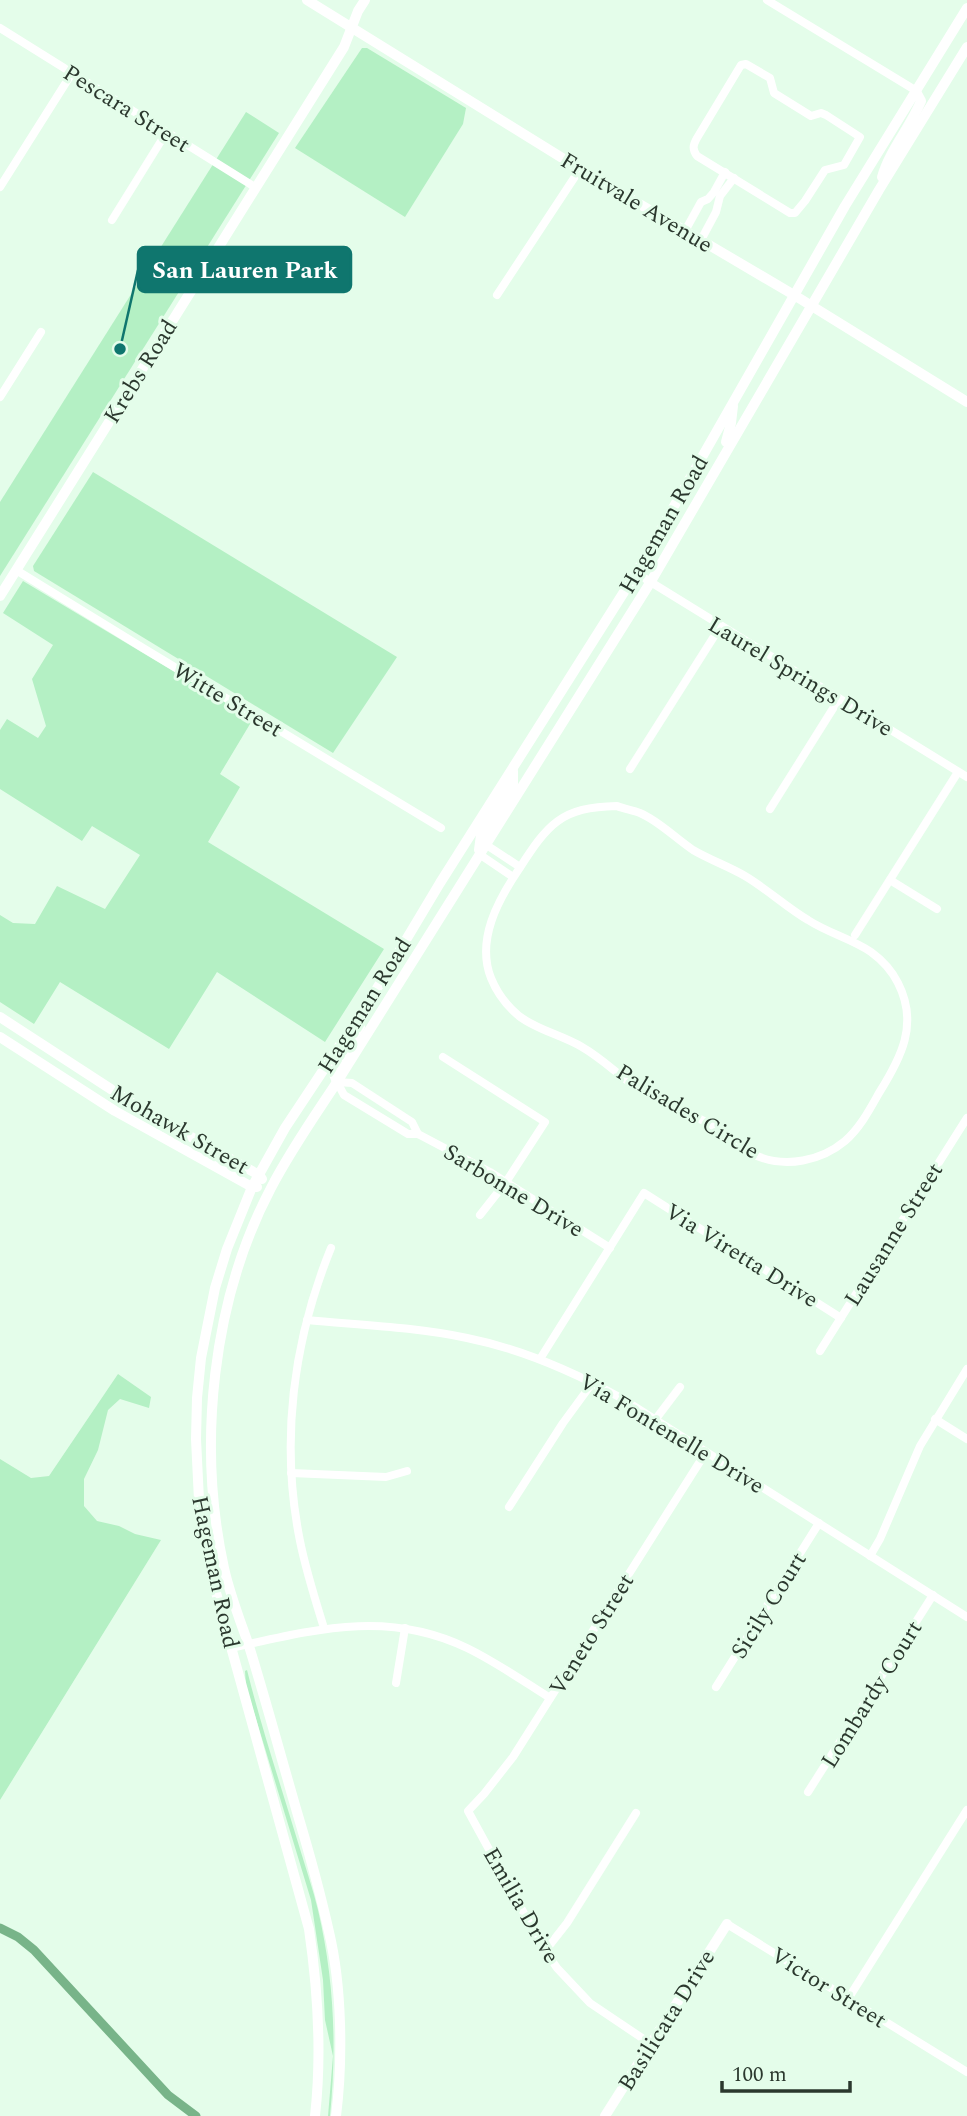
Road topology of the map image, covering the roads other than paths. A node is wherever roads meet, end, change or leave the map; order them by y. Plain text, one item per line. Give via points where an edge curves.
1 (307, 0) edge
2 (365, 0) edge
3 (767, 0) edge
4 (967, 8) edge
5 (0, 28) edge
6 (352, 28) junction
7 (967, 47) edge
8 (72, 73) junction
9 (915, 90) junction
10 (166, 133) junction
11 (580, 169) junction
12 (725, 172) junction
13 (734, 178) junction
14 (0, 187) edge
15 (255, 187) junction
16 (879, 190) junction
17 (708, 199) junction
18 (718, 205) junction
19 (111, 220) dead end
20 (685, 231) junction
21 (701, 240) junction
22 (497, 295) dead end
23 (794, 295) junction
24 (811, 305) junction
25 (41, 332) dead end
26 (0, 397) edge
27 (967, 402) edge
28 (733, 403) junction
29 (703, 490) junction
30 (16, 570) junction
31 (636, 573) junction
32 (650, 583) junction
33 (0, 596) edge
34 (720, 626) junction
35 (839, 699) junction
36 (513, 768) junction
37 (630, 769) dead end
38 (958, 772) junction
39 (967, 777) edge
40 (770, 809) dead end
41 (441, 828) dead end
42 (485, 844) junction
43 (479, 854) junction
44 (507, 858) junction
45 (520, 867) junction
46 (500, 869) junction
47 (513, 877) junction
48 (890, 880) junction
49 (937, 909) dead end
50 (855, 935) dead end
51 (373, 995) junction
52 (0, 1017) edge
53 (0, 1037) edge
54 (443, 1057) dead end
55 (337, 1082) junction
56 (967, 1118) edge
57 (418, 1134) junction
58 (259, 1175) junction
59 (506, 1182) junction
60 (252, 1187) junction
61 (270, 1189) junction
62 (480, 1215) dead end
63 (331, 1248) dead end
64 (610, 1248) junction
65 (841, 1318) junction
66 (307, 1320) junction
67 (820, 1351) dead end
68 (540, 1359) junction
69 (967, 1369) edge
70 (593, 1382) junction
71 (680, 1387) dead end
72 (935, 1419) junction
73 (655, 1420) junction
74 (967, 1439) edge
75 (706, 1452) junction
76 (407, 1471) dead end
77 (291, 1474) junction
78 (509, 1507) dead end
79 (819, 1523) junction
80 (870, 1556) junction
81 (933, 1595) junction
82 (967, 1617) edge
83 (324, 1628) junction
84 (405, 1628) junction
85 (248, 1644) junction
86 (231, 1648) junction
87 (396, 1683) dead end
88 (716, 1687) dead end
89 (550, 1698) junction
90 (808, 1792) dead end
91 (967, 1810) edge
92 (468, 1811) joint
93 (636, 1813) dead end
94 (727, 1924) joint
95 (545, 1951) junction
96 (848, 1999) junction
97 (650, 2044) junction
98 (967, 2072) edge
99 (314, 2116) edge
100 (336, 2116) edge
101 (605, 2116) edge

1 - 6 main road, Fruitvale Avenue
2 - 6 street, Krebs Road
3 - 9 street
4 - 9 main road, Hageman Road
5 - 8 street, Pescara Street
6 - 11 main road, Fruitvale Avenue
6 - 15 street, Krebs Road
7 - 16 main road, Hageman Road
8 - 10 street, Pescara Street
8 - 14 street
9 - 16 main road via 921,101 887,160
9 - 23 main road, Hageman Road
10 - 15 street, Pescara Street
10 - 19 street
11 - 20 main road, Fruitvale Avenue
11 - 22 street
12 - 13 street
12 - 13 street via 697,156 693,145 741,65 766,74 774,93 811,116 826,115 860,137 844,165 825,170 794,213
12 - 17 street
13 - 18 street
15 - 30 street, Krebs Road
16 - 24 main road, Hageman Road
17 - 18 street
17 - 20 street via 701,202
18 - 21 street
20 - 21 main road, Fruitvale Avenue
21 - 23 main road, Fruitvale Avenue
23 - 24 main road, Fruitvale Avenue
23 - 28 main road, Hageman Road
24 - 27 main road, Fruitvale Avenue
24 - 29 main road, Hageman Road
25 - 26 street
28 - 29 main road via 728,439 704,479
28 - 31 main road, Hageman Road
29 - 32 main road, Hageman Road
30 - 33 street, Krebs Road
30 - 41 street, Witte Street
31 - 32 street, Laurel Springs Drive
31 - 36 main road, Hageman Road
32 - 34 street, Laurel Springs Drive
32 - 42 main road, Hageman Road
34 - 35 street, Laurel Springs Drive
34 - 37 street
35 - 38 street, Laurel Springs Drive
35 - 40 street
36 - 43 main road via 513,784 481,835
36 - 51 main road, Hageman Road
38 - 39 street, Laurel Springs Drive
38 - 48 street
42 - 43 main road, Hageman Road
42 - 44 street
43 - 46 street
43 - 55 main road, Hageman Road
44 - 45 street
44 - 46 street
45 - 47 street, Palisades Circle
45 - 47 street, Palisades Circle via 549,828 569,814 617,806 640,813 811,922 870,951 898,983 908,1025 896,1066 862,1121 847,1140 804,1161 757,1156 695,1116 635,1086 583,1047 520,1017 491,977 486,953 488,928
46 - 47 street
48 - 49 street
48 - 50 street
51 - 55 main road via 363,1022 333,1072
51 - 58 main road, Hageman Road
52 - 58 main road, Mohawk Street via 143,1110
53 - 60 main road, Mohawk Street via 115,1111
54 - 59 street via 545,1122
55 - 57 street, Sarbonne Drive via 344,1095 408,1134
55 - 57 street, Sarbonne Drive via 352,1083 412,1122
55 - 61 main road, Hageman Road
56 - 65 street, Lausanne Street
57 - 59 street, Sarbonne Drive
58 - 60 main road, Hageman Road
58 - 61 main road, Mohawk Street
59 - 62 street
59 - 64 street, Sarbonne Drive
60 - 61 main road, Mohawk Street
60 - 86 main road, Hageman Road via 215,1288 197,1398 196,1469 203,1530
61 - 85 main road, Hageman Road via 227,1311 216,1364 211,1439 218,1538
63 - 66 street
64 - 65 street, Via Viretta Drive via 644,1194
64 - 68 street
65 - 67 street, Lausanne Street
66 - 68 street, Via Fontenelle Drive via 454,1336
66 - 77 street via 294,1388
68 - 70 street, Via Fontenelle Drive
69 - 72 street
70 - 73 street, Via Fontenelle Drive
70 - 78 street
71 - 73 street
72 - 74 street
72 - 80 street
73 - 75 street, Via Fontenelle Drive
75 - 79 street, Via Fontenelle Drive
75 - 89 street, Veneto Street
76 - 77 street via 386,1478
77 - 83 street via 300,1542
79 - 80 street, Via Fontenelle Drive
79 - 88 street, Sicily Court
80 - 81 street, Via Fontenelle Drive
81 - 82 street, Via Fontenelle Drive
81 - 90 street, Lombardy Court
83 - 84 street via 365,1624
83 - 85 street
84 - 87 street
84 - 89 street via 466,1647
85 - 86 street
85 - 100 main road, Hageman Road via 330,1934 339,2023
86 - 99 main road, Hageman Road via 309,1929 318,2016
89 - 92 street, Veneto Street via 506,1767
91 - 96 street
92 - 95 street, Emilia Drive
93 - 95 street
94 - 96 street, Victor Street
94 - 97 street, Basilicata Drive
95 - 97 street, Emilia Drive via 590,2003
96 - 98 street, Victor Street
97 - 101 street, Basilicata Drive

